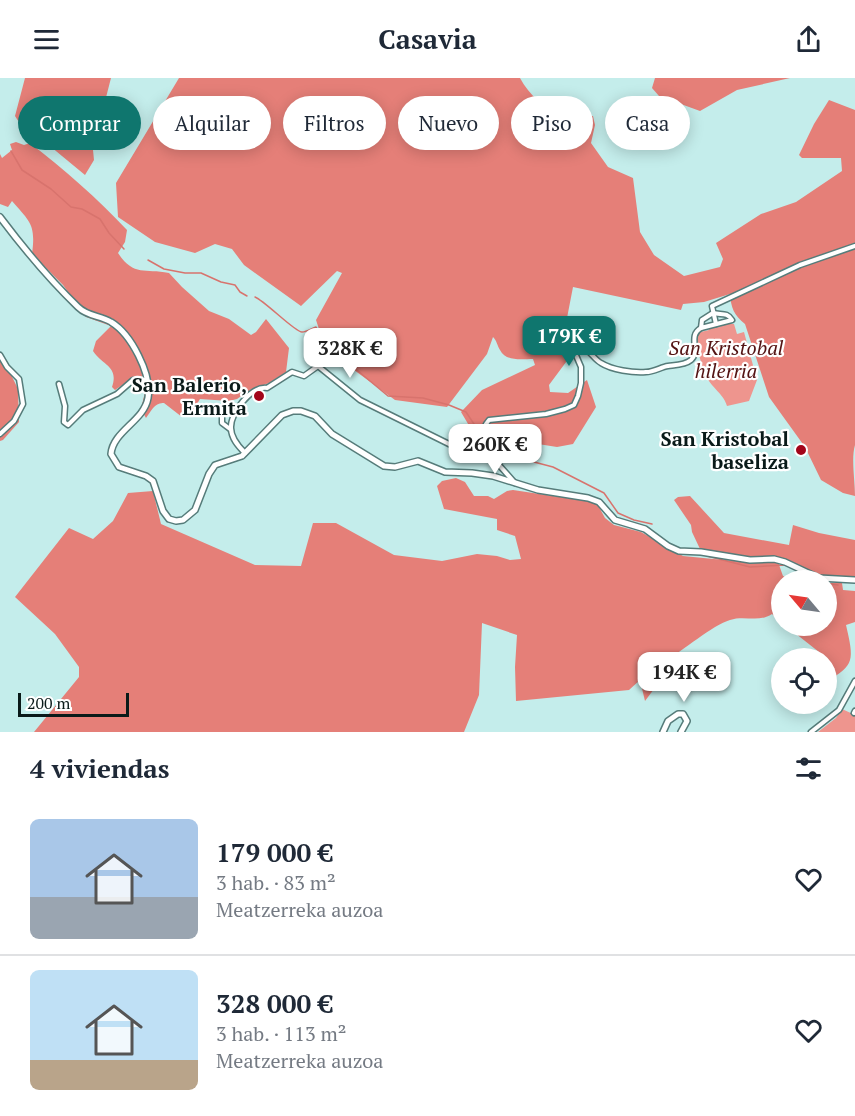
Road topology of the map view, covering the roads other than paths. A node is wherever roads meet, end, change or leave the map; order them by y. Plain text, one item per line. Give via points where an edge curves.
1 (0, 217) edge
2 (855, 246) edge
3 (713, 313) junction
4 (717, 324) junction
5 (701, 327) junction
6 (0, 355) edge
7 (146, 381) junction
8 (59, 384) dead end
9 (226, 405) dead end
10 (230, 429) junction
11 (0, 434) edge
12 (246, 453) junction
13 (483, 456) junction
14 (515, 483) junction
15 (855, 580) edge
16 (855, 681) edge
17 (663, 732) edge
18 (681, 732) edge
19 (811, 732) edge

1 - 7 street via 30,257 80,309 110,321 126,335 138,354
2 - 3 street via 712,306
3 - 4 street
3 - 4 street via 724,313 732,320
3 - 5 street via 702,320
4 - 5 street
5 - 13 street via 694,336 692,359 649,372 603,365 579,348 575,353 581,383 574,405 543,414 489,420 483,430
6 - 11 street via 19,379 22,404 14,421
7 - 8 street via 133,380 118,394 81,412 68,425 64,422 65,406
7 - 12 street via 148,400 111,454 119,467 153,481 169,519 183,520 192,514 211,469
9 - 10 street via 222,423
10 - 12 street
10 - 13 street via 244,399 256,390 267,388 292,372 304,376 318,366 360,400 459,449
12 - 14 street via 282,415 301,411 315,416 332,434 384,466 418,461 445,472 479,474
13 - 14 street via 503,467
14 - 15 street via 594,499 615,520 645,529 679,551 750,560 774,559 819,578
16 - 19 street via 839,710
17 - 18 street via 668,721 683,714 687,721

